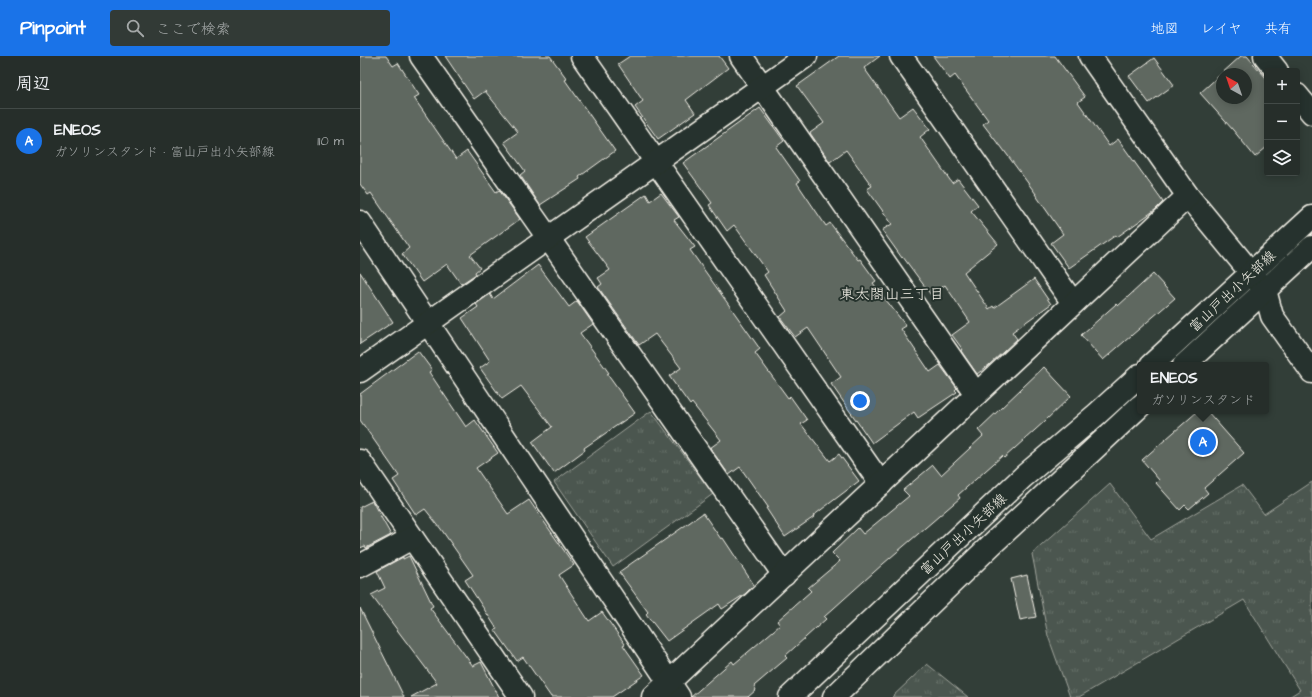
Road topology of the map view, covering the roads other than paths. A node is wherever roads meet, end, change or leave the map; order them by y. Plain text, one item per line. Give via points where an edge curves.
1 (420, 56) edge
2 (582, 56) edge
3 (741, 56) edge
4 (806, 56) edge
5 (901, 56) edge
6 (1090, 56) edge
7 (1265, 56) edge
8 (1275, 68) edge
9 (762, 87) junction
10 (1300, 99) edge
11 (1312, 113) edge
12 (656, 162) junction
13 (1188, 196) junction
14 (1312, 216) edge
15 (360, 222) edge
16 (548, 238) junction
17 (1312, 247) edge
18 (1258, 282) junction
19 (1073, 303) junction
20 (428, 323) junction
21 (1155, 362) edge
22 (1187, 362) edge
23 (360, 371) edge
24 (1312, 372) edge
25 (1137, 378) edge
26 (976, 394) junction
27 (1137, 409) edge
28 (360, 461) edge
29 (881, 484) junction
30 (412, 538) junction
31 (360, 566) edge
32 (784, 574) junction
33 (674, 690) edge
34 (521, 697) edge
35 (653, 697) edge
36 (790, 697) edge
37 (834, 697) edge

1 - 16 street
2 - 12 street
3 - 9 street
4 - 9 street
5 - 19 street
6 - 13 street
7 - 8 street
9 - 12 street
9 - 26 street
10 - 11 street
12 - 16 street
12 - 29 street
13 - 18 street
13 - 19 street
14 - 18 street, 富山戸出小矢部線
15 - 20 street
16 - 20 street
16 - 32 street
17 - 18 street, 富山戸出小矢部線
18 - 21 street, 富山戸出小矢部線
18 - 22 street, 富山戸出小矢部線
18 - 24 street via 1272,316
19 - 26 street
20 - 23 street
20 - 33 street
25 - 36 street, 富山戸出小矢部線 via 1023,477
26 - 29 street
27 - 37 street, 富山戸出小矢部線
28 - 30 street
29 - 32 street
30 - 31 street
30 - 34 street
32 - 33 street
33 - 35 street

